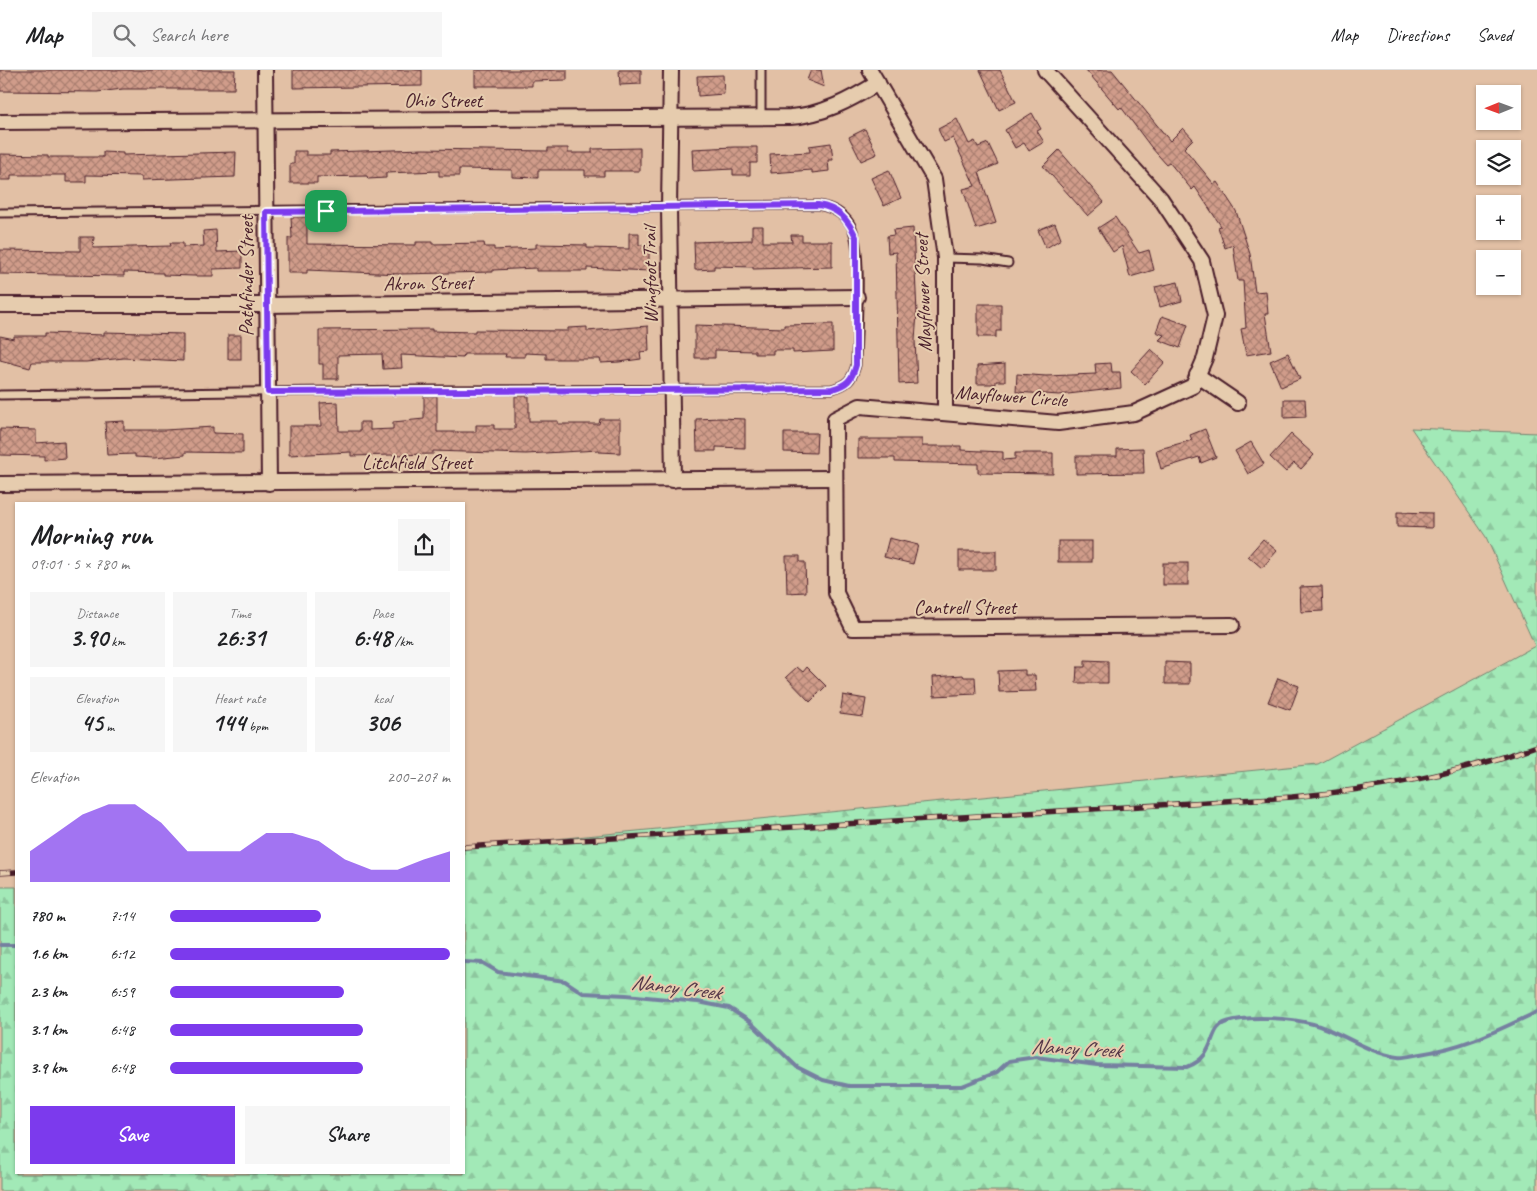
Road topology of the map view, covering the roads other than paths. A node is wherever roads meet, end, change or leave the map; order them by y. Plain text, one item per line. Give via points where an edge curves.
1 (265, 70) edge
2 (671, 70) edge
3 (761, 70) edge
4 (870, 70) edge
5 (1045, 70) edge
6 (878, 83) junction
7 (761, 117) junction
8 (670, 119) junction
9 (265, 120) junction
10 (0, 122) edge
11 (669, 208) junction
12 (266, 212) junction
13 (0, 213) edge
14 (945, 258) junction
15 (1008, 263) dead end
16 (857, 297) junction
17 (670, 299) junction
18 (0, 305) edge
19 (266, 306) junction
20 (1197, 375) junction
21 (673, 388) junction
22 (268, 392) junction
23 (0, 395) edge
24 (1238, 403) dead end
25 (945, 412) junction
26 (834, 478) junction
27 (673, 480) junction
28 (269, 483) junction
29 (0, 484) edge
30 (1232, 624) dead end

1 - 9 street, Pathfinder Street
2 - 8 street, Wingfoot Trail
3 - 7 lane
4 - 6 street, Mayflower Street
5 - 20 street, Mayflower Circle via 1161,199 1202,261 1215,316
6 - 7 street, Ohio Street via 812,115
6 - 14 street, Mayflower Street via 934,179
7 - 8 street, Ohio Street
8 - 9 street, Ohio Street
8 - 11 street, Wingfoot Trail
9 - 10 street, Ohio Street
9 - 12 street, Pathfinder Street
11 - 12 lane
11 - 16 lane via 828,207 840,212 856,237
11 - 17 street, Wingfoot Trail
12 - 13 lane
12 - 19 street, Pathfinder Street
14 - 15 lane
14 - 25 street, Mayflower Street
16 - 17 street, Akron Street
16 - 21 lane via 856,365 853,379 843,386 832,389
17 - 19 street, Akron Street
17 - 21 street, Wingfoot Trail
18 - 19 street, Akron Street
19 - 22 street, Pathfinder Street
20 - 24 street
20 - 25 street, Mayflower Circle via 1193,386 1134,413 1058,423
21 - 22 lane
21 - 27 street, Wingfoot Trail
22 - 23 lane
22 - 28 street, Pathfinder Street
25 - 26 street, Mayflower Circle via 860,406 835,419
26 - 27 street, Litchfield Street
26 - 30 street, Cantrell Street via 836,593 853,628
27 - 28 street, Litchfield Street
28 - 29 street, Litchfield Street

